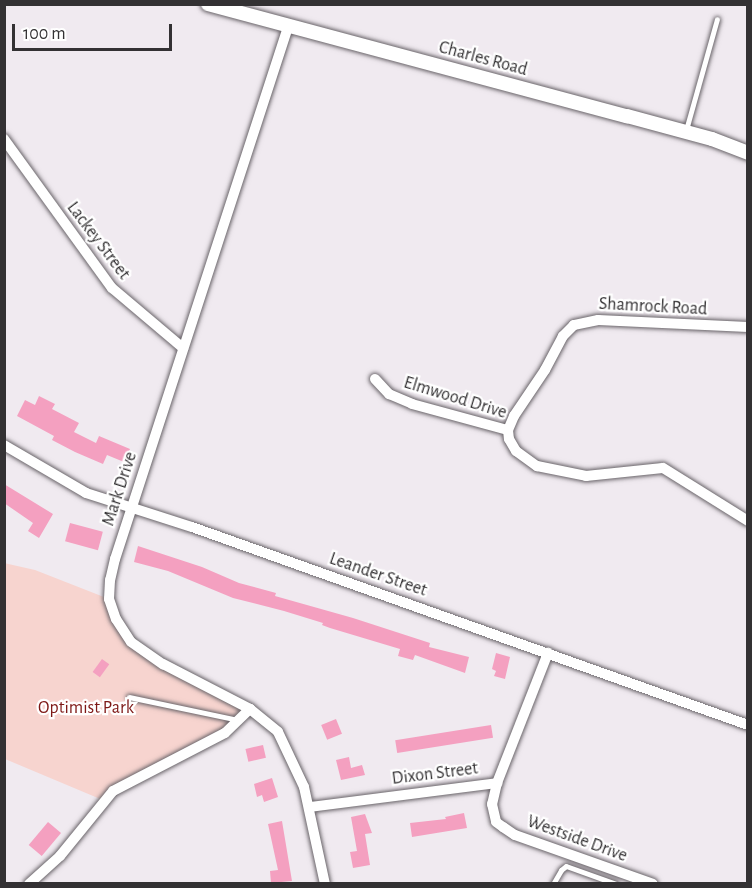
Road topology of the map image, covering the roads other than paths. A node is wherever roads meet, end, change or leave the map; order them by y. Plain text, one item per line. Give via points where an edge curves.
1 (208, 4) edge
2 (246, 10) edge
3 (717, 19) dead end
4 (288, 27) junction
5 (685, 132) junction
6 (4, 139) edge
7 (8, 151) edge
8 (747, 153) edge
9 (747, 327) edge
10 (183, 348) junction
11 (375, 379) dead end
12 (508, 430) junction
13 (4, 445) edge
14 (131, 509) junction
15 (747, 521) edge
16 (548, 653) junction
17 (129, 697) dead end
18 (250, 709) junction
19 (240, 721) junction
20 (747, 725) edge
21 (497, 783) junction
22 (310, 807) junction
23 (570, 854) junction
24 (566, 866) junction
25 (29, 884) edge
26 (325, 884) edge
27 (553, 884) edge
28 (616, 884) edge
29 (653, 884) edge

1 - 2 street, Charles Road
2 - 4 street, Charles Road
3 - 5 lane
4 - 5 street, Charles Road
4 - 10 street, Mark Drive
5 - 8 street, Charles Road
6 - 7 street, Lackey Street
7 - 10 street, Lackey Street via 112,288
9 - 12 street, Shamrock Road via 598,320 574,325 567,329
10 - 14 street, Mark Drive
11 - 12 street, Elmwood Drive via 390,394 412,404
12 - 15 street, Elmwood Drive via 516,451 537,466 586,476 663,468
13 - 14 street, Leander Street via 86,493
14 - 16 street, Leander Street
14 - 18 street, Mark Drive via 110,580 109,599 124,633 163,664
16 - 20 street, Leander Street
16 - 21 street, Dixon Street
17 - 19 lane
18 - 19 street
18 - 22 street, Mark Drive via 278,732 298,770
19 - 25 street via 225,733 113,791 60,856
21 - 22 street, Dixon Street
21 - 23 street, Westside Drive via 492,804 496,822 515,835
22 - 26 street, Mark Drive
23 - 24 lane
23 - 29 street, Westside Drive
24 - 27 lane
24 - 28 lane

